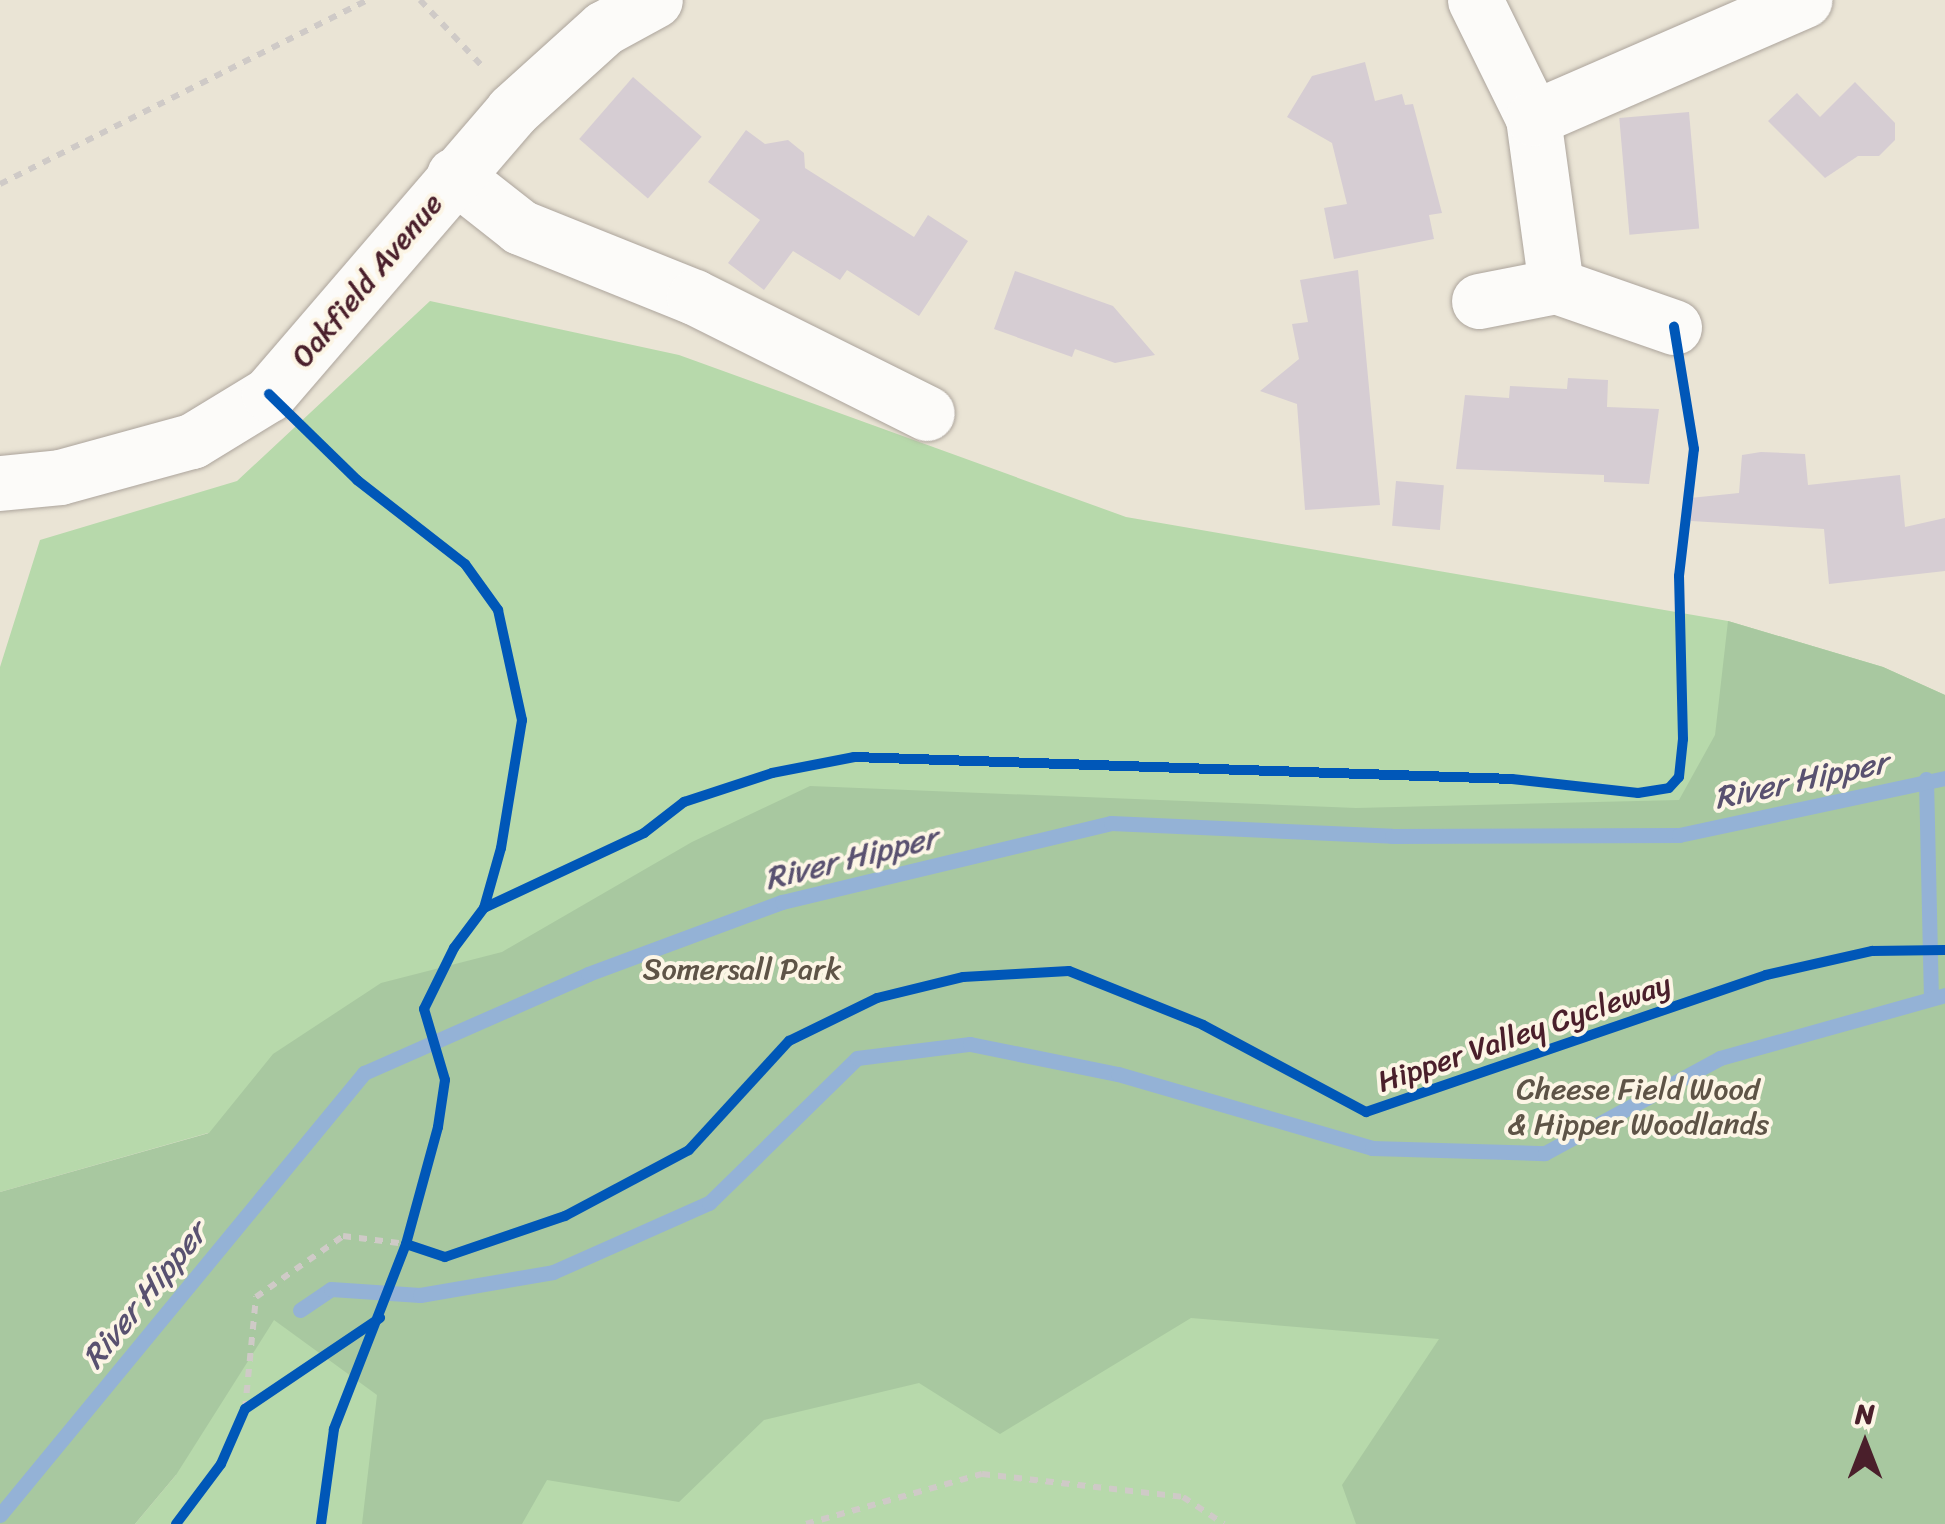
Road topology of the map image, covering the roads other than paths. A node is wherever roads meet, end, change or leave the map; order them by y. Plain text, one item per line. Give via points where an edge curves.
1 (655, 0) edge
2 (1475, 0) edge
3 (1804, 0) edge
4 (1533, 118) junction
5 (454, 175) junction
6 (1556, 286) junction
7 (1479, 301) dead end
8 (1674, 327) dead end
9 (928, 413) dead end
10 (0, 483) edge

1 - 5 street, Oakfield Avenue via 604,28
2 - 4 street
3 - 4 street
4 - 6 street
5 - 9 street, Oakfield Avenue via 520,226 694,297
5 - 10 street, Oakfield Avenue via 383,268 269,394 192,441 60,477
6 - 7 street
6 - 8 street

